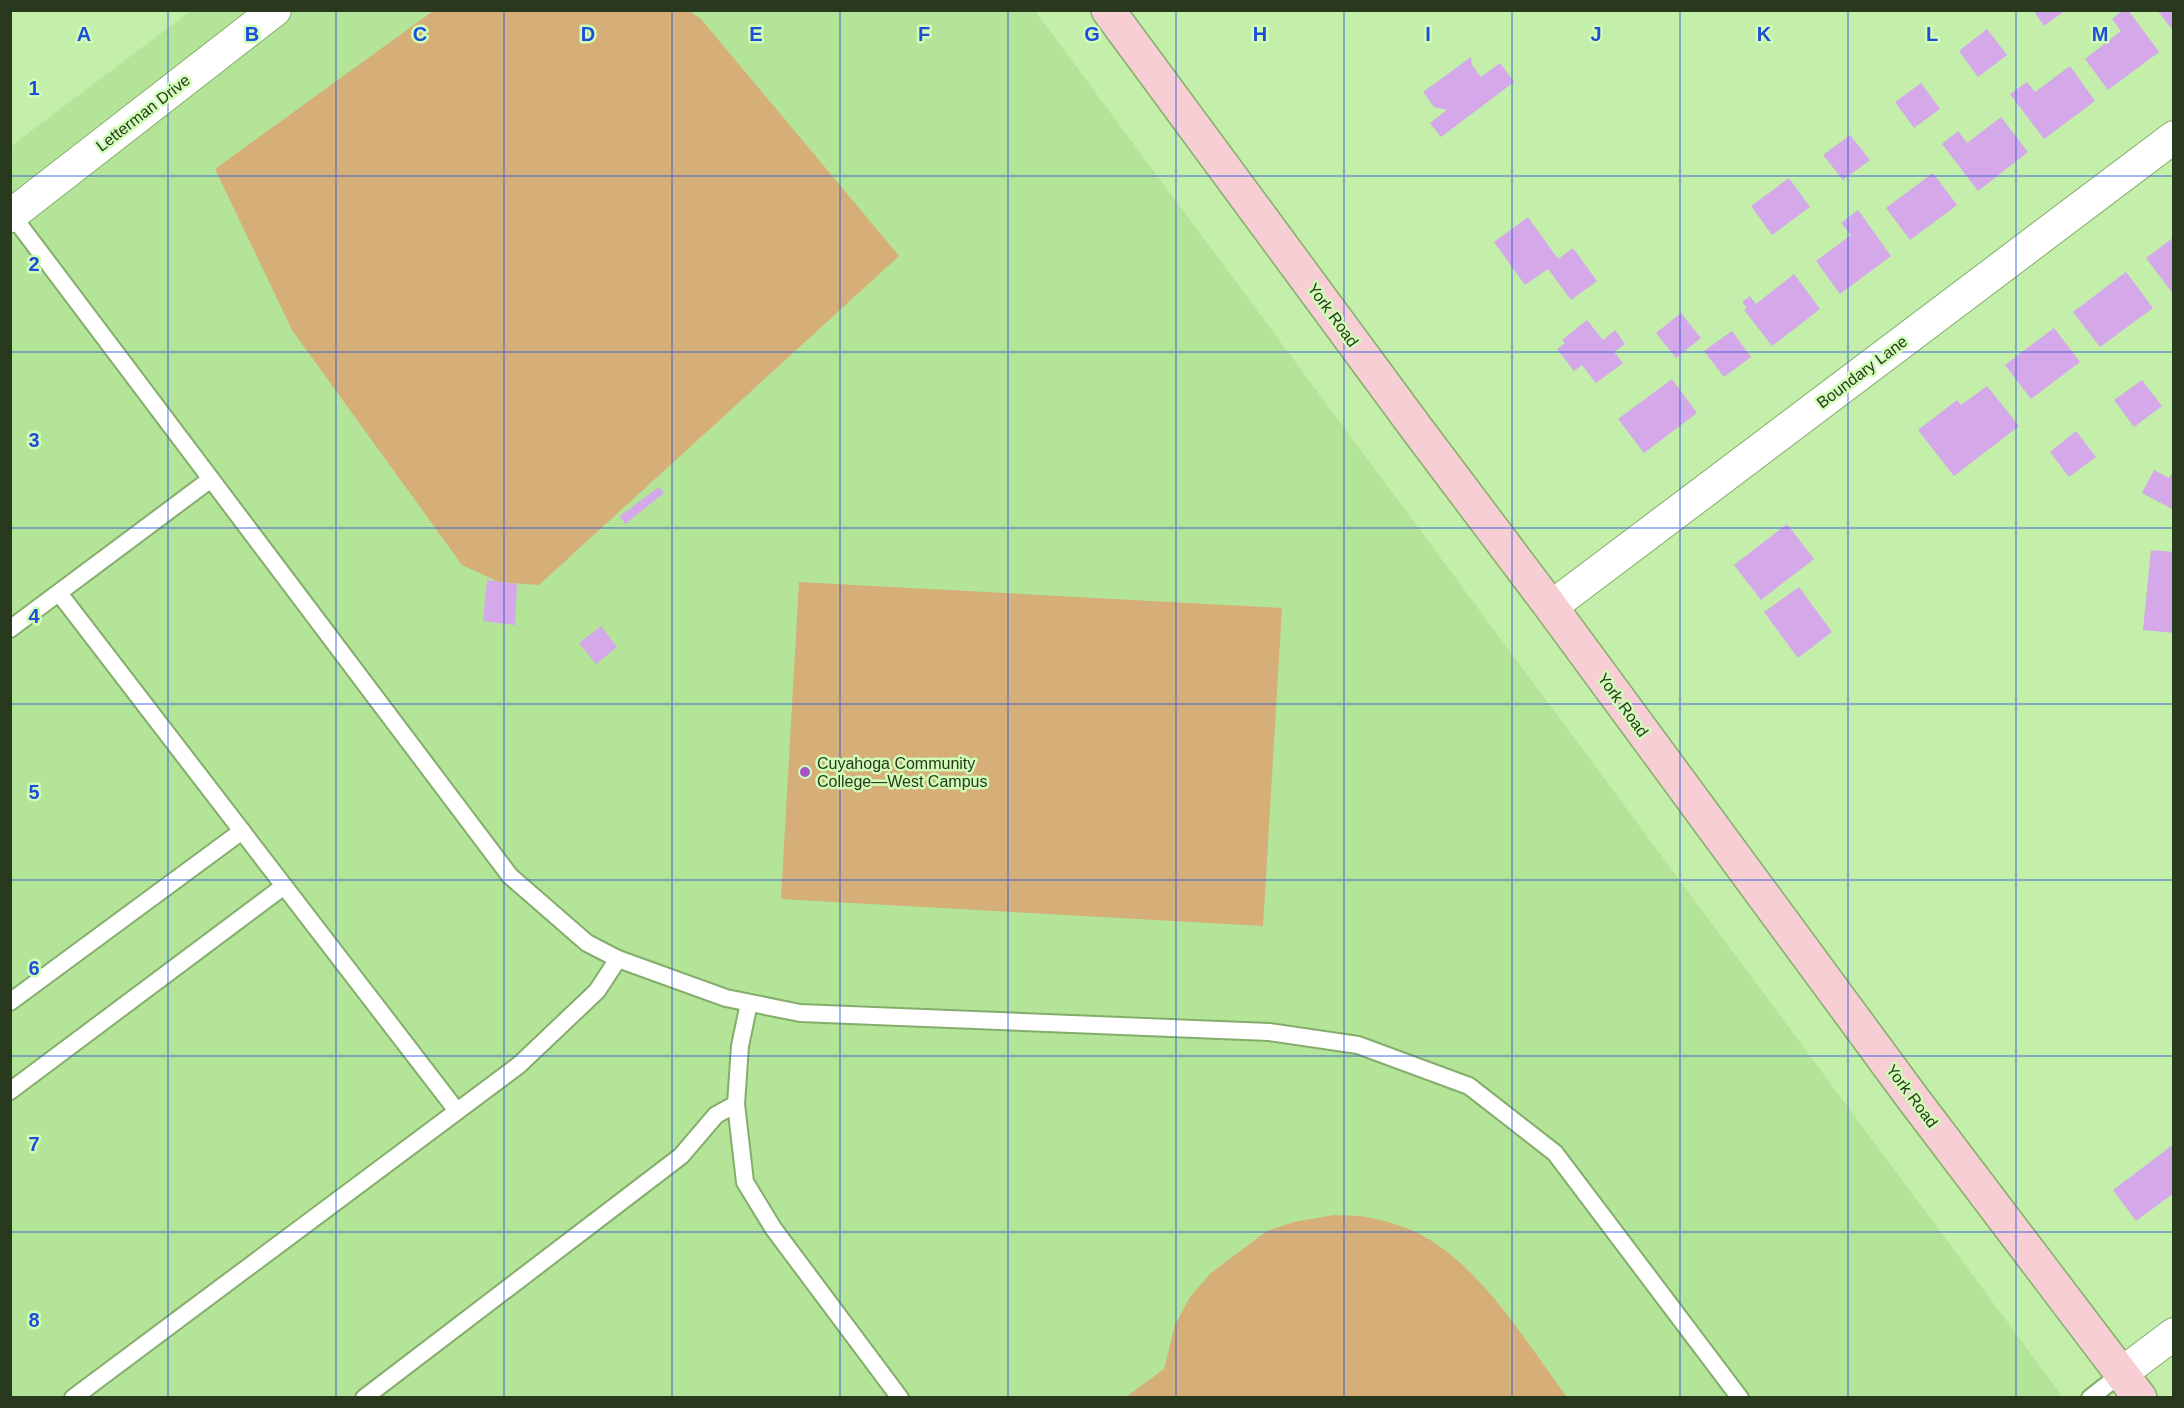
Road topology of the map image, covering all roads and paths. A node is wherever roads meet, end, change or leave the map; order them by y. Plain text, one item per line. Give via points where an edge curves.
1 (275, 10) edge
2 (1108, 10) edge
3 (2174, 137) edge
4 (11, 215) edge
5 (211, 479) junction
6 (59, 593) junction
7 (1551, 607) junction
8 (10, 629) edge
9 (242, 831) junction
10 (284, 886) junction
11 (618, 959) junction
12 (10, 1002) edge
13 (749, 1003) junction
14 (10, 1091) edge
15 (736, 1104) junction
16 (457, 1111) junction
17 (2174, 1334) edge
18 (2131, 1385) edge
19 (73, 1398) edge
20 (364, 1398) edge
21 (900, 1398) edge
22 (1740, 1398) edge
23 (2090, 1398) edge

1 - 4 street, Letterman Drive
2 - 7 main road, York Road
3 - 7 street, Boundary Lane
4 - 5 lane
5 - 6 lane
5 - 11 lane via 510,876 587,943
6 - 8 lane
6 - 9 lane
7 - 18 main road, York Road via 1911,1096
9 - 10 lane
9 - 12 lane
10 - 14 lane
10 - 16 lane
11 - 13 lane
11 - 16 lane via 597,991 519,1065
13 - 15 lane via 740,1046
13 - 22 lane via 800,1013 1269,1032 1358,1045 1469,1086 1555,1153
15 - 20 lane via 716,1115 681,1156
15 - 21 lane via 745,1182 773,1228
16 - 19 lane
17 - 18 street
18 - 23 lane

